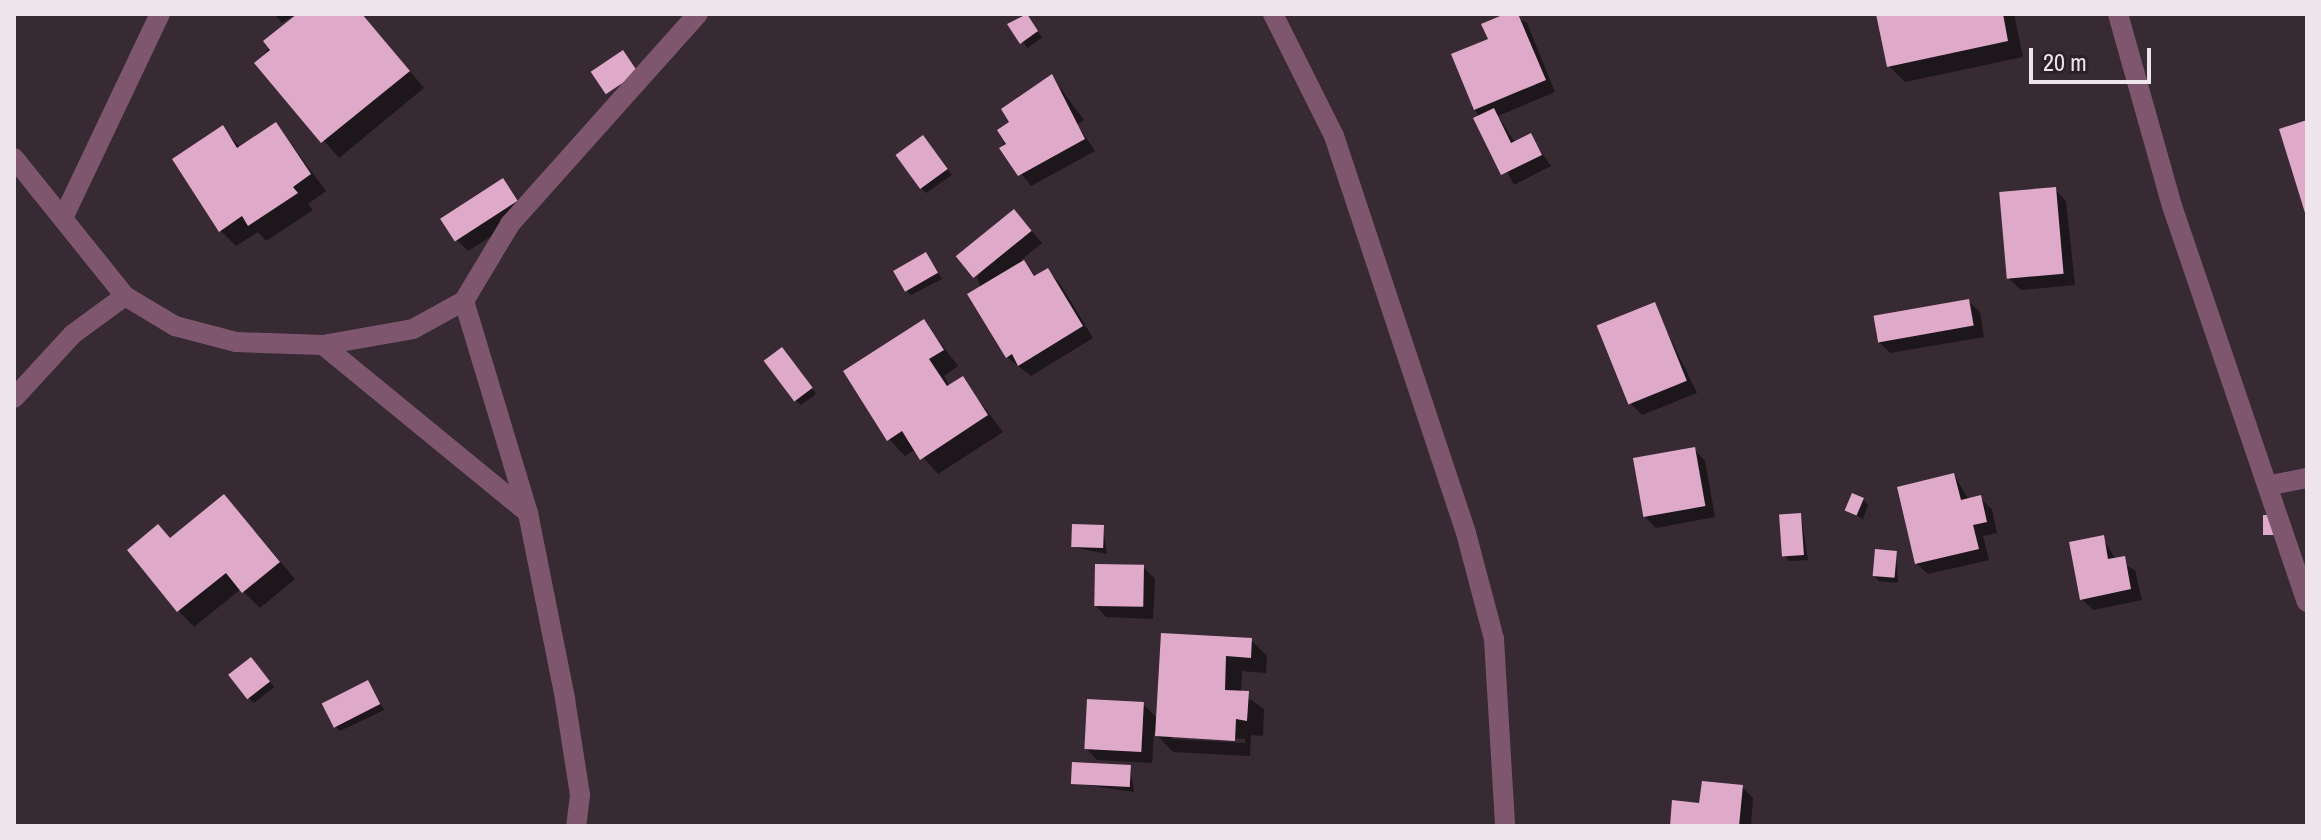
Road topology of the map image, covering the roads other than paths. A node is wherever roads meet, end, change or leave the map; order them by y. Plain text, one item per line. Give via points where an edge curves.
1 (160, 14) edge
2 (698, 14) edge
3 (1273, 14) edge
4 (2118, 14) edge
5 (14, 158) edge
6 (64, 216) junction
7 (125, 296) junction
8 (464, 301) junction
9 (323, 345) junction
10 (14, 398) edge
11 (2307, 478) edge
12 (2271, 485) junction
13 (528, 513) junction
14 (2307, 602) edge
15 (576, 826) edge
16 (1505, 826) edge

1 - 6 street
2 - 8 street via 510,224
3 - 16 street via 1334,136 1466,533 1494,639
4 - 12 street via 2172,206
5 - 6 street
6 - 7 street
7 - 9 street via 175,326 236,342
7 - 10 street via 73,334
8 - 9 street via 413,329
8 - 13 street
9 - 13 street
11 - 12 street
12 - 14 street
13 - 15 street via 580,795

